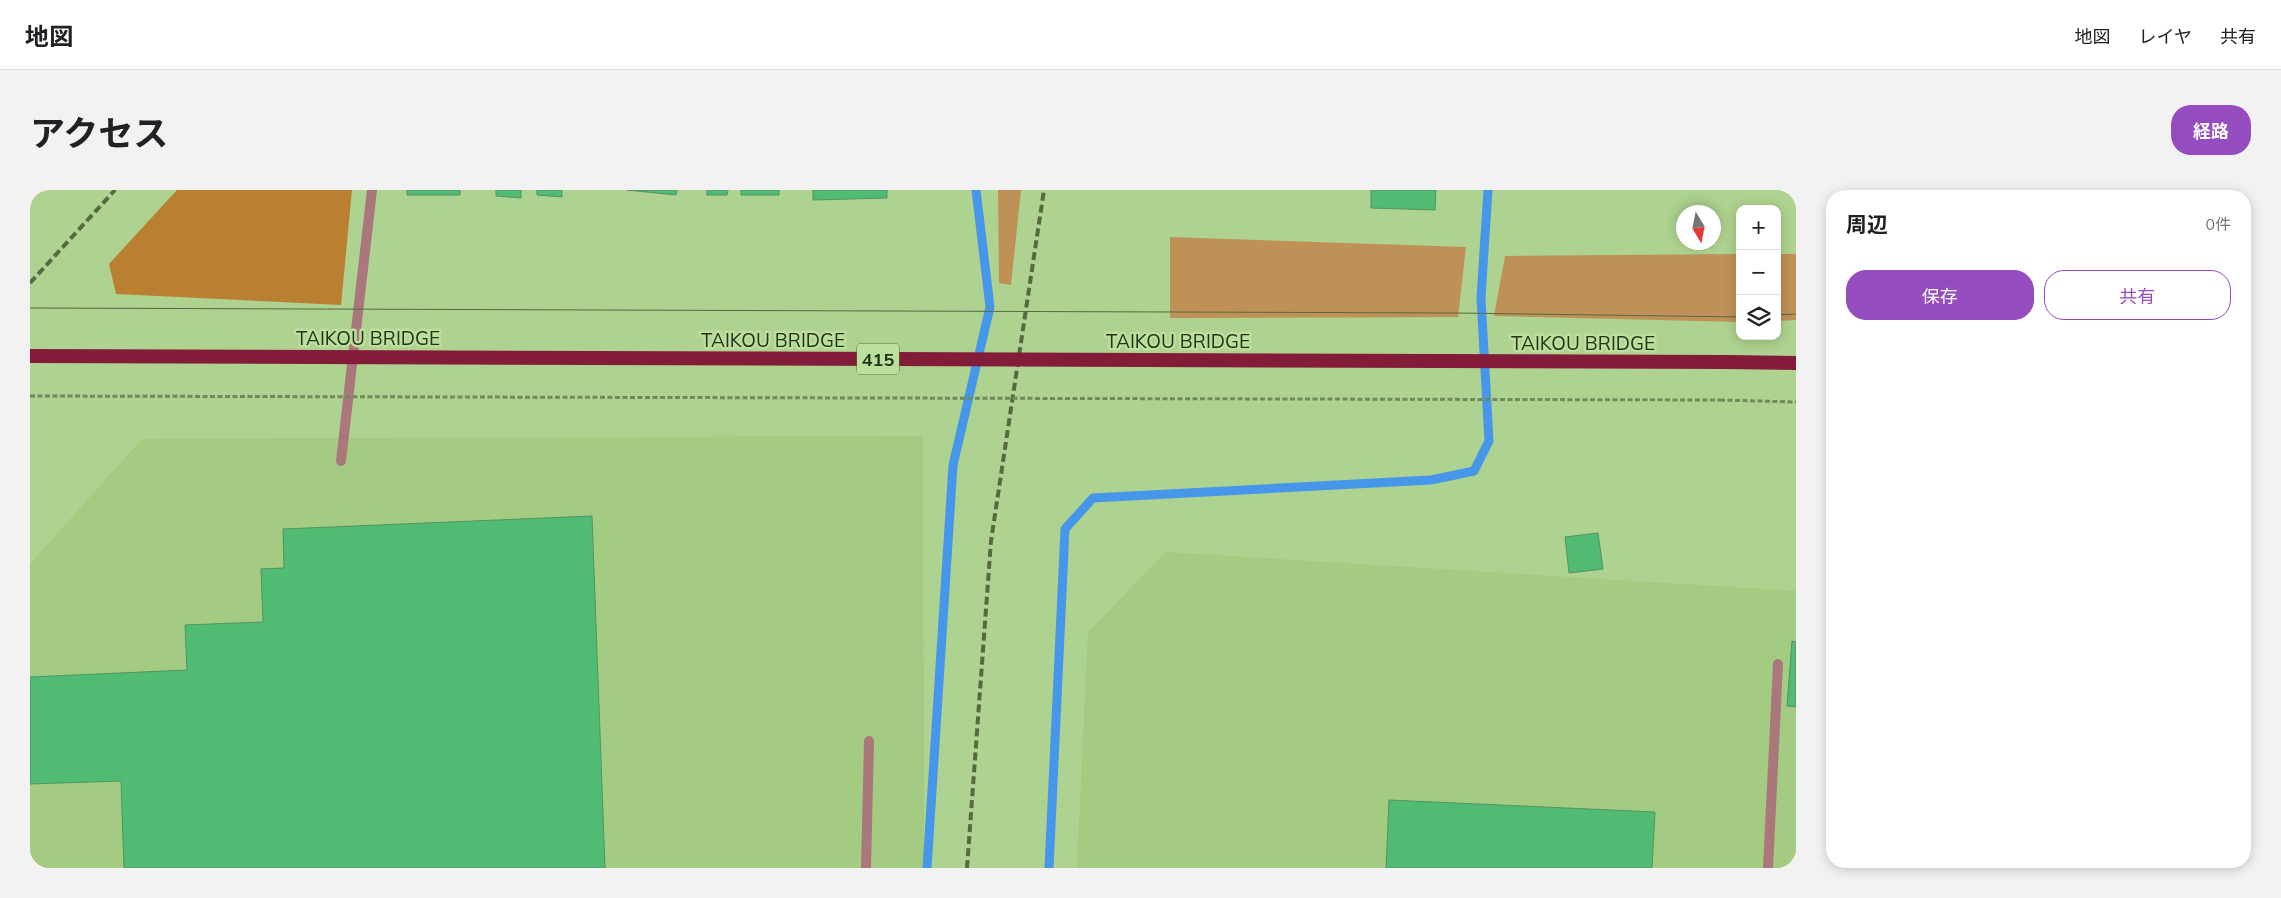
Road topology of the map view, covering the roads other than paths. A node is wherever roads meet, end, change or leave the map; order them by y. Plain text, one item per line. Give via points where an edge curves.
1 (372, 190) edge
2 (30, 356) edge
3 (1796, 363) edge
4 (341, 461) dead end
5 (1778, 664) dead end
6 (869, 742) dead end
7 (866, 868) edge
8 (1768, 868) edge

1 - 4 lane
2 - 3 highway, TAIKOU BRIDGE / 415, bridge
5 - 8 lane
6 - 7 lane

